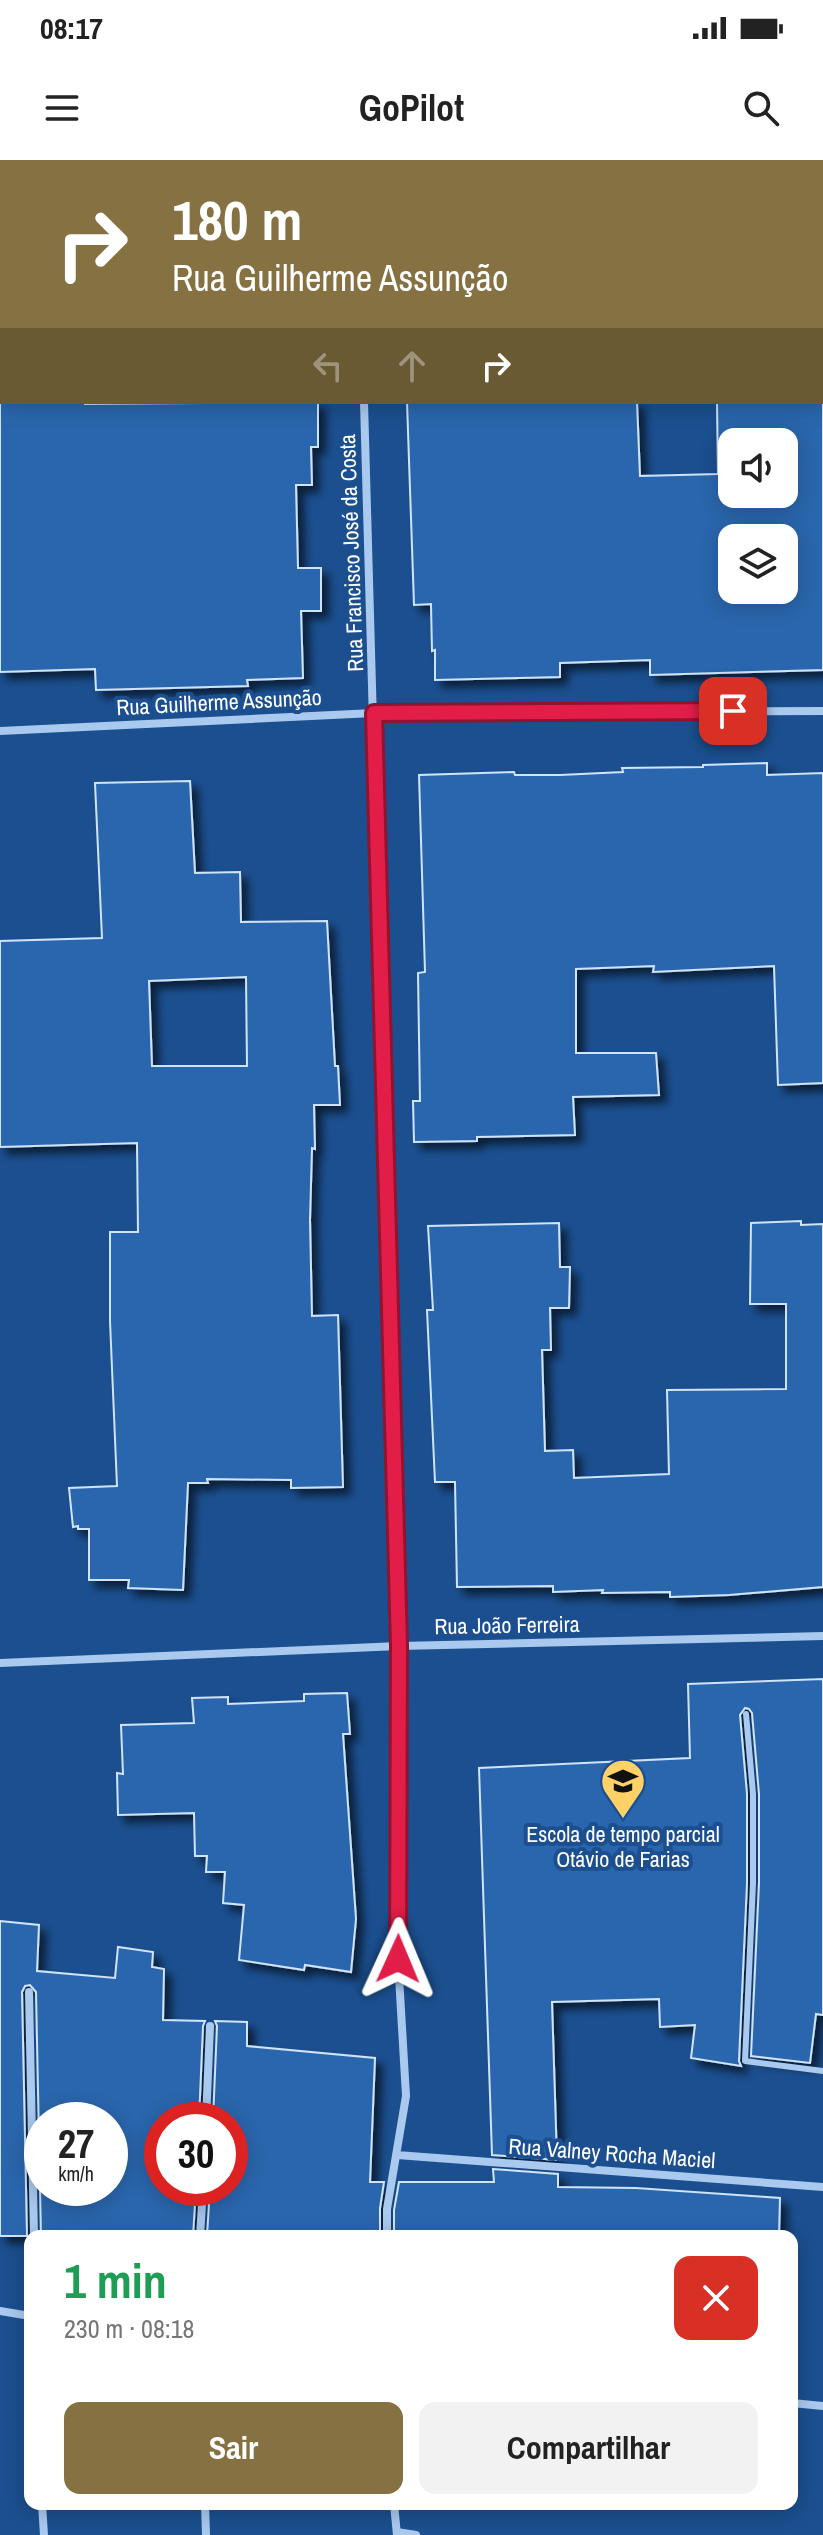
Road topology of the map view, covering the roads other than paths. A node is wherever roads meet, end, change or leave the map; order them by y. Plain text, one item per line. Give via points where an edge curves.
1 (364, 404) edge
2 (823, 711) edge
3 (374, 713) junction
4 (0, 731) edge
5 (823, 1636) edge
6 (399, 1646) junction
7 (0, 1663) edge
8 (746, 1714) dead end
9 (29, 1992) dead end
10 (210, 2026) dead end
11 (823, 2071) edge
12 (207, 2102) edge
13 (397, 2155) junction
14 (823, 2187) edge
15 (202, 2206) edge
16 (34, 2230) edge
17 (200, 2230) edge
18 (387, 2230) edge
19 (0, 2311) edge
20 (24, 2315) edge
21 (798, 2404) edge
22 (823, 2406) edge
23 (42, 2510) edge
24 (205, 2510) edge
25 (395, 2510) edge
26 (397, 2534) edge
27 (44, 2535) edge
28 (206, 2535) edge
29 (416, 2535) edge

1 - 3 street, Rua Francisco José da Costa
2 - 3 street, Rua Guilherme Assunção
3 - 4 street, Rua Guilherme Assunção
3 - 6 street, Rua Francisco José da Costa
5 - 6 street, Rua João Ferreira
6 - 7 street, Rua João Ferreira
6 - 13 street, Rua Francisco José da Costa via 398,1959 406,2096
8 - 11 lane via 753,1883 745,2061
9 - 16 street
10 - 12 street
13 - 14 street, Rua Valney Rocha Maciel
13 - 18 street, Rua Francisco José da Costa
15 - 17 street
19 - 20 street
21 - 22 street
23 - 27 street
24 - 28 street
25 - 26 street
26 - 29 street

